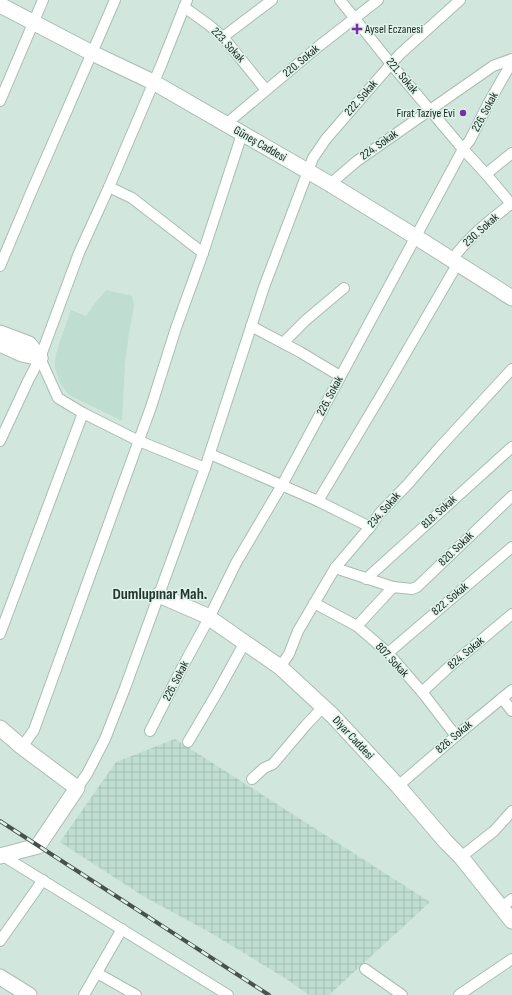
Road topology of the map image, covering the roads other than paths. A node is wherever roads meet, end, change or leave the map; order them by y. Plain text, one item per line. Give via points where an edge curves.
1 (43, 0) edge
2 (115, 0) edge
3 (272, 0) edge
4 (340, 0) edge
5 (378, 0) edge
6 (460, 0) edge
7 (185, 3) edge
8 (0, 5) edge
9 (355, 17) junction
10 (33, 23) junction
11 (223, 37) junction
12 (92, 53) junction
13 (512, 60) edge
14 (391, 64) junction
15 (153, 82) junction
16 (266, 90) junction
17 (0, 102) edge
18 (430, 111) junction
19 (226, 124) junction
20 (242, 134) junction
21 (463, 149) junction
22 (512, 153) edge
23 (308, 172) junction
24 (486, 174) junction
25 (330, 184) junction
26 (110, 187) junction
27 (512, 204) edge
28 (416, 237) junction
29 (203, 253) junction
30 (455, 262) junction
31 (0, 266) edge
32 (344, 288) dead end
33 (512, 298) edge
34 (251, 326) junction
35 (0, 333) edge
36 (283, 343) junction
37 (0, 344) edge
38 (40, 358) junction
39 (512, 369) edge
40 (340, 376) junction
41 (83, 413) junction
42 (0, 441) edge
43 (139, 441) junction
44 (512, 447) edge
45 (210, 454) junction
46 (205, 468) junction
47 (282, 485) junction
48 (512, 496) edge
49 (318, 501) junction
50 (370, 527) junction
51 (512, 547) edge
52 (335, 568) junction
53 (366, 579) junction
54 (393, 587) junction
55 (159, 595) junction
56 (314, 603) junction
57 (512, 614) edge
58 (210, 618) junction
59 (357, 626) junction
60 (0, 634) edge
61 (245, 642) junction
62 (388, 653) junction
63 (280, 667) junction
64 (512, 690) edge
65 (422, 692) junction
66 (502, 698) junction
67 (323, 707) junction
68 (512, 711) edge
69 (0, 728) edge
70 (150, 731) dead end
71 (456, 736) junction
72 (188, 742) dead end
73 (22, 747) junction
74 (252, 779) dead end
75 (398, 786) junction
76 (77, 788) junction
77 (512, 811) edge
78 (1, 855) edge
79 (461, 858) junction
80 (43, 880) junction
81 (507, 903) edge
82 (512, 921) edge
83 (122, 929) junction
84 (0, 941) edge
85 (512, 959) edge
86 (365, 969) dead end
87 (97, 973) junction
88 (0, 977) edge
89 (0, 988) edge
90 (10, 995) edge
91 (29, 995) edge
92 (84, 995) edge
93 (136, 995) edge
94 (228, 995) edge
95 (402, 995) edge
96 (459, 995) edge

1 - 10 street
2 - 12 street
3 - 11 street
4 - 9 street, 221. Sokak
5 - 9 street, 220. Sokak
6 - 14 street, 222. Sokak
7 - 11 street, 223. Sokak
7 - 15 street
8 - 10 street, Güneş Caddesi
9 - 14 street, 221. Sokak
9 - 16 street, 220. Sokak
10 - 12 street, Güneş Caddesi
10 - 17 street
11 - 16 street, 223. Sokak
12 - 15 street, Güneş Caddesi
12 - 31 street
13 - 18 street, 224. Sokak via 493,66
13 - 21 street, 226. Sokak
14 - 18 street, 221. Sokak
14 - 23 street, 222. Sokak via 326,139 313,158
15 - 19 street, Güneş Caddesi
15 - 26 street
16 - 19 street, 220. Sokak
18 - 21 street, 221. Sokak
18 - 25 street, 224. Sokak via 357,161
19 - 20 street, Güneş Caddesi
20 - 23 street, Güneş Caddesi
20 - 29 street
21 - 24 street, 221. Sokak
21 - 28 street, 226. Sokak
22 - 24 street
23 - 25 street, Güneş Caddesi
23 - 34 street, 222. Sokak
24 - 27 street, 221. Sokak
25 - 28 street, Güneş Caddesi
26 - 29 street via 132,198
26 - 38 street via 79,253
27 - 30 street, 230. Sokak via 460,249
28 - 30 street, Güneş Caddesi
28 - 40 street, 226. Sokak
29 - 43 street
30 - 33 street, Güneş Caddesi
30 - 49 street, 230. Sokak via 386,387
32 - 36 street
34 - 36 street
34 - 45 street, 222. Sokak
35 - 38 street via 29,344
36 - 40 street
37 - 38 street via 22,354
38 - 41 street via 58,398
38 - 42 street
39 - 50 street, 234. Sokak
40 - 47 street, 226. Sokak
41 - 43 street
41 - 60 street
43 - 46 street
43 - 73 street via 34,730
44 - 53 street, 818. Sokak
45 - 46 street, 222. Sokak
45 - 47 street
46 - 55 street, 222. Sokak
47 - 49 street
47 - 58 street, 226. Sokak via 236,563
48 - 54 street, 820. Sokak via 417,587
49 - 50 street
50 - 52 street, 234. Sokak
51 - 62 street, 822. Sokak
52 - 53 street, 820. Sokak
52 - 56 street, 234. Sokak
53 - 54 street, 820. Sokak
54 - 59 street
55 - 58 street, Diyar Caddesi
55 - 76 street, 222. Sokak via 105,739
56 - 59 street, 807. Sokak
56 - 63 street, 234. Sokak
57 - 65 street, 824. Sokak
58 - 61 street, Diyar Caddesi
58 - 70 street, 226. Sokak via 182,666
59 - 62 street, 807. Sokak
61 - 63 street, Diyar Caddesi
61 - 72 street
62 - 65 street, 807. Sokak
63 - 67 street, Diyar Caddesi
64 - 66 street, 826. Sokak
65 - 71 street, 807. Sokak
66 - 68 street
66 - 71 street, 826. Sokak
67 - 74 street via 274,764 264,768
67 - 75 street, Diyar Caddesi
69 - 73 street
71 - 75 street, 826. Sokak
73 - 76 street
75 - 79 street, Diyar Caddesi
76 - 78 street via 38,846
77 - 79 street via 494,831
78 - 80 street
79 - 81 street, Diyar Caddesi
80 - 83 street
80 - 84 street
81 - 82 street, Diyar Caddesi
83 - 87 street
83 - 94 street
85 - 96 street
86 - 95 street
87 - 92 street
87 - 93 street
88 - 91 street
89 - 90 street

